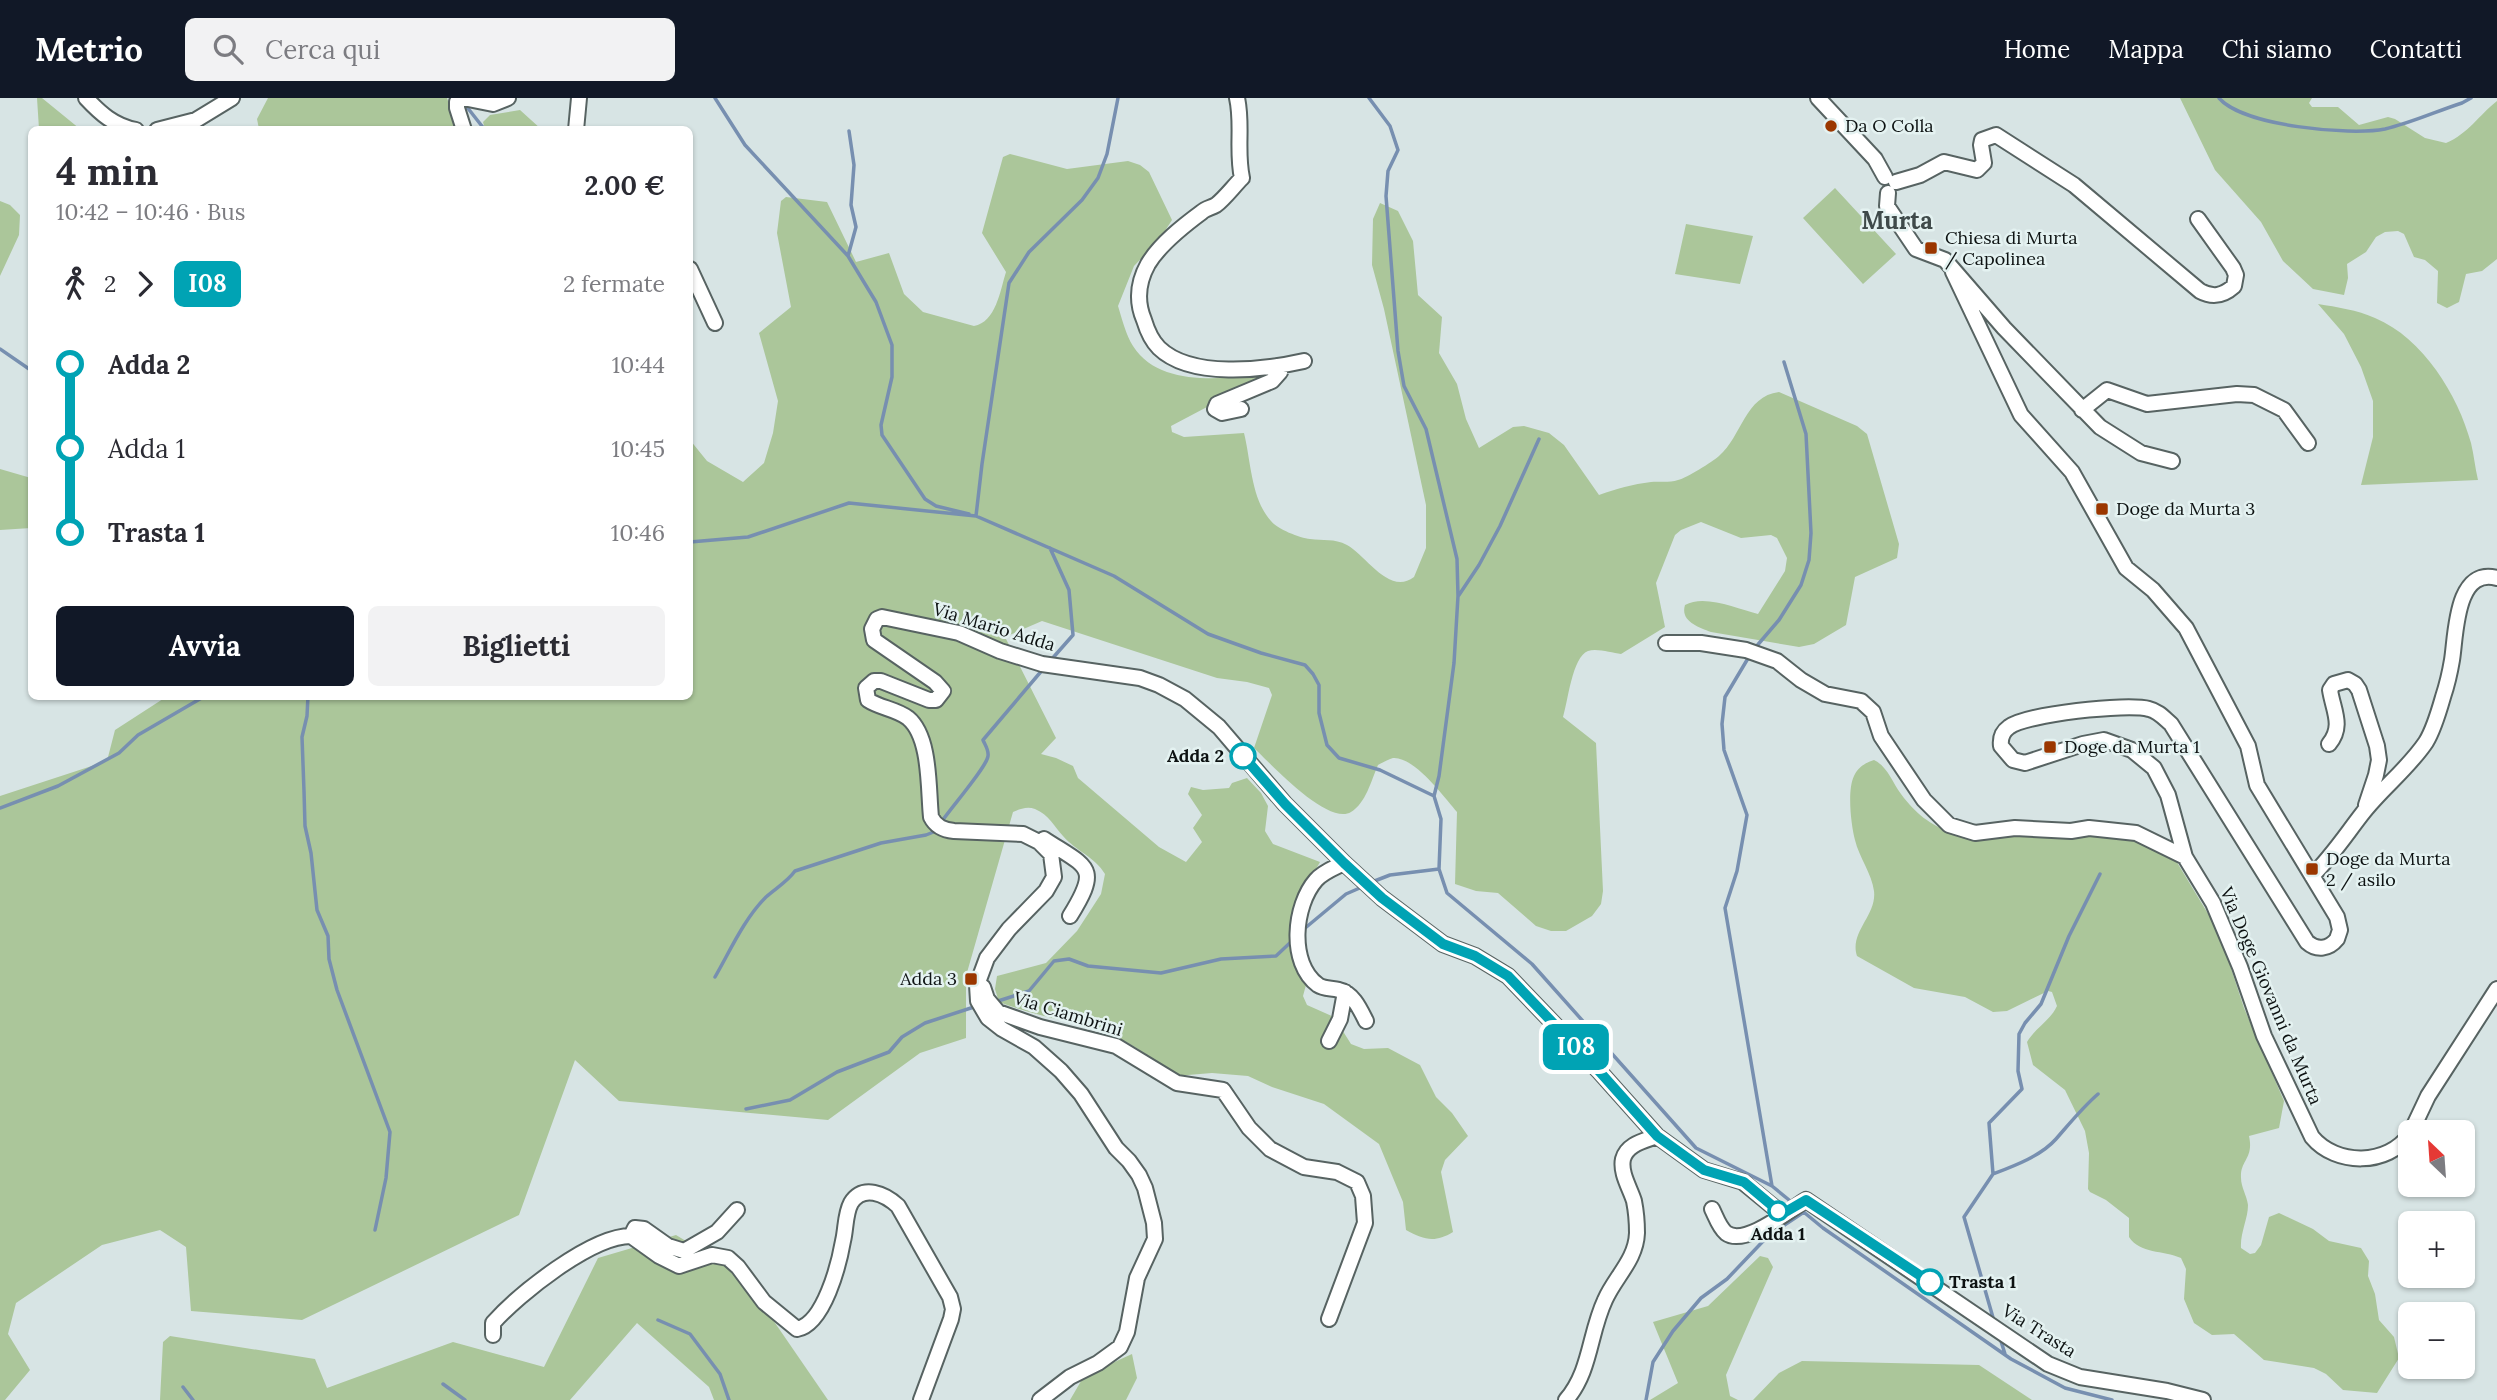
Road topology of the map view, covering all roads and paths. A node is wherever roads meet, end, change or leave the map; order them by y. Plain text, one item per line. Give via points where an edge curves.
1 (86, 98) edge
2 (232, 98) edge
3 (508, 98) edge
4 (579, 98) edge
5 (1237, 98) edge
6 (1818, 98) edge
7 (123, 126) edge
8 (172, 126) edge
9 (463, 126) edge
10 (576, 126) edge
11 (1890, 184) junction
12 (2198, 219) dead end
13 (1953, 272) junction
14 (693, 275) edge
15 (715, 323) dead end
16 (1304, 361) dead end
17 (1277, 366) junction
18 (1241, 409) dead end
19 (2082, 410) junction
20 (2308, 443) dead end
21 (2172, 461) dead end
22 (2497, 578) edge
23 (1666, 643) dead end
24 (2329, 744) dead end
25 (2363, 813) junction
26 (1030, 837) junction
27 (2185, 857) junction
28 (1344, 863) junction
29 (2312, 876) junction
30 (1070, 916) dead end
31 (979, 975) junction
32 (2497, 989) edge
33 (1345, 992) junction
34 (1366, 1021) dead end
35 (1329, 1041) dead end
36 (2416, 1120) edge
37 (1657, 1136) junction
38 (2398, 1146) edge
39 (1712, 1209) dead end
40 (737, 1210) dead end
41 (1782, 1214) junction
42 (631, 1236) junction
43 (1329, 1319) dead end
44 (493, 1335) dead end
45 (1070, 1377) junction
46 (921, 1400) edge
47 (1040, 1400) edge
48 (1058, 1400) edge
49 (1566, 1400) edge
50 (2203, 1400) edge

1 - 7 street via 102,115
2 - 8 street via 195,120
3 - 9 street via 493,104 463,98 457,102
4 - 10 street
5 - 17 street via 1242,178 1160,248 1140,282 1140,307 1155,344 1181,361 1224,369
6 - 11 street via 1875,159
11 - 12 street via 1944,162 1977,170 1984,163 1982,141 1996,135 2074,185 2200,291 2222,294 2234,286 2236,275
11 - 13 street via 1887,206 1916,249 1940,257
13 - 19 street
13 - 29 street, Via Doge Giovanni da Murta via 2021,415 2072,472 2126,568 2186,628 2248,746 2257,785
14 - 15 street
16 - 17 street
17 - 18 street via 1280,372 1272,381 1220,402 1215,409 1222,413
19 - 20 street via 2106,390 2147,404 2254,395 2284,410
19 - 21 street via 2141,453
22 - 25 street via 2480,579 2466,591 2431,732
23 - 27 street via 1746,650 1777,661 1825,694 1861,701 1873,712 1881,736 1924,800 1949,825 1975,833 2089,828 2136,833
24 - 25 street via 2337,722 2330,690 2348,680 2359,690 2379,760
25 - 29 street
26 - 28 street, Via Mario Adda via 946,830 934,822 919,732 908,718 869,700 866,688 881,681 936,701 943,691 874,640 872,629 877,619 959,634 1042,663 1140,678 1168,690 1219,727 1285,804
26 - 30 street via 1038,835 1086,870 1089,878 1084,893
26 - 31 street via 1051,854 1054,877 987,958
27 - 29 street, Via Doge Giovanni da Murta via 2168,795 2143,757 2115,742 2096,740 2025,764 2003,750 2000,742 2005,731 2026,719 2114,707 2151,709 2171,724 2305,941 2323,948 2336,942 2340,926
27 - 38 street, Via Doge Giovanni da Murta via 2213,903 2264,1036 2312,1137 2340,1157 2371,1158
28 - 33 street via 1315,881 1303,905 1297,940 1310,977 1318,985
28 - 37 street, Via Mario Adda via 1443,944 1508,976
31 - 43 street, Via Ciambrini via 987,999 998,1012 1116,1046 1177,1083 1223,1090 1269,1149 1304,1167 1337,1172 1357,1182 1365,1223
31 - 45 street via 982,1011 1034,1047 1081,1094 1139,1175 1154,1223 1155,1239 1138,1278 1120,1347
32 - 36 street
33 - 34 street
33 - 35 street via 1340,1019
37 - 41 street, Via Mario Adda via 1704,1170 1744,1182
37 - 49 street via 1633,1145 1624,1157 1636,1242 1605,1299 1582,1377
39 - 41 street via 1730,1235 1753,1234
40 - 42 street via 723,1228 689,1250 667,1246 644,1229 635,1228
41 - 50 street, Via Trasta via 1806,1200 2048,1364 2080,1377
42 - 44 street via 586,1251 534,1285 493,1323
42 - 46 street via 679,1266 712,1255 728,1258 764,1302 797,1329 815,1318 828,1291 852,1202 867,1192 886,1196 902,1212 952,1303 951,1319
45 - 47 street
45 - 48 street

